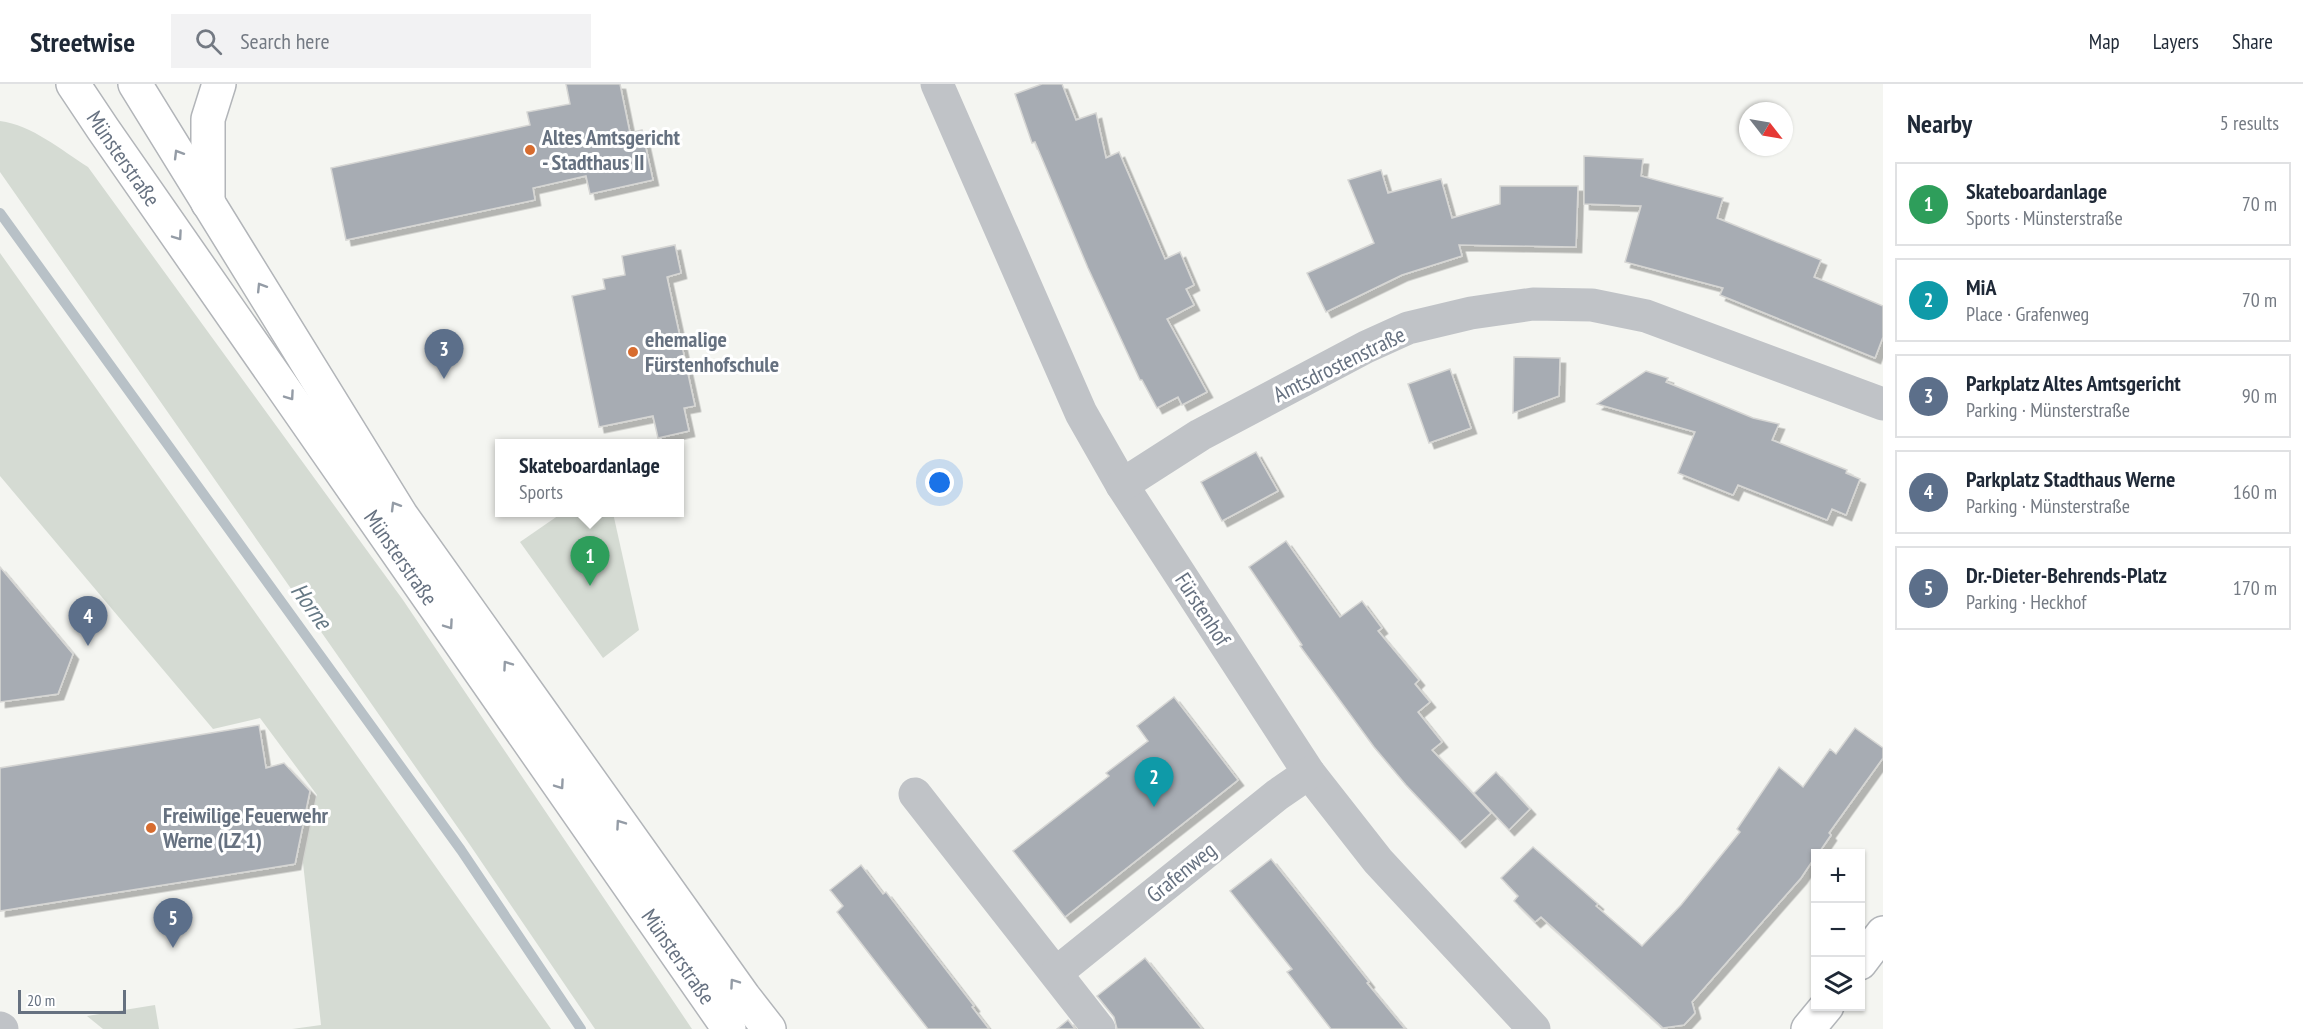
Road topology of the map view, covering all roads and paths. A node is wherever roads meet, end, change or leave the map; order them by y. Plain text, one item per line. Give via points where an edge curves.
1 (74, 84) edge
2 (135, 84) edge
3 (219, 84) edge
4 (937, 84) edge
5 (950, 84) edge
6 (959, 133) junction
7 (208, 205) junction
8 (1883, 404) edge
9 (1122, 485) junction
10 (1309, 773) junction
11 (915, 794) dead end
12 (1883, 933) edge
13 (1865, 957) edge
14 (1056, 973) junction
15 (1823, 1011) edge
16 (1522, 1025) edge
17 (729, 1029) edge
18 (769, 1029) edge
19 (1099, 1029) edge
20 (1808, 1029) edge

1 -> 17 main road, Münsterstraße
7 -> 2 main road, Münsterstraße
3 - 7 main road via 208,119
4 - 6 street, Fürstenhof
5 - 6 street, Fürstenhof
6 - 9 street, Fürstenhof via 1081,413
18 -> 7 main road, Münsterstraße via 401,515
8 - 9 street, Amtsdrostenstraße via 1646,316 1592,305 1533,304 1408,328 1200,435
9 - 10 street, Fürstenhof
10 - 14 street, Grafenweg
10 - 16 street, Fürstenhof via 1378,861
11 - 14 street
12 - 13 main road
14 - 19 street
15 - 20 main road

